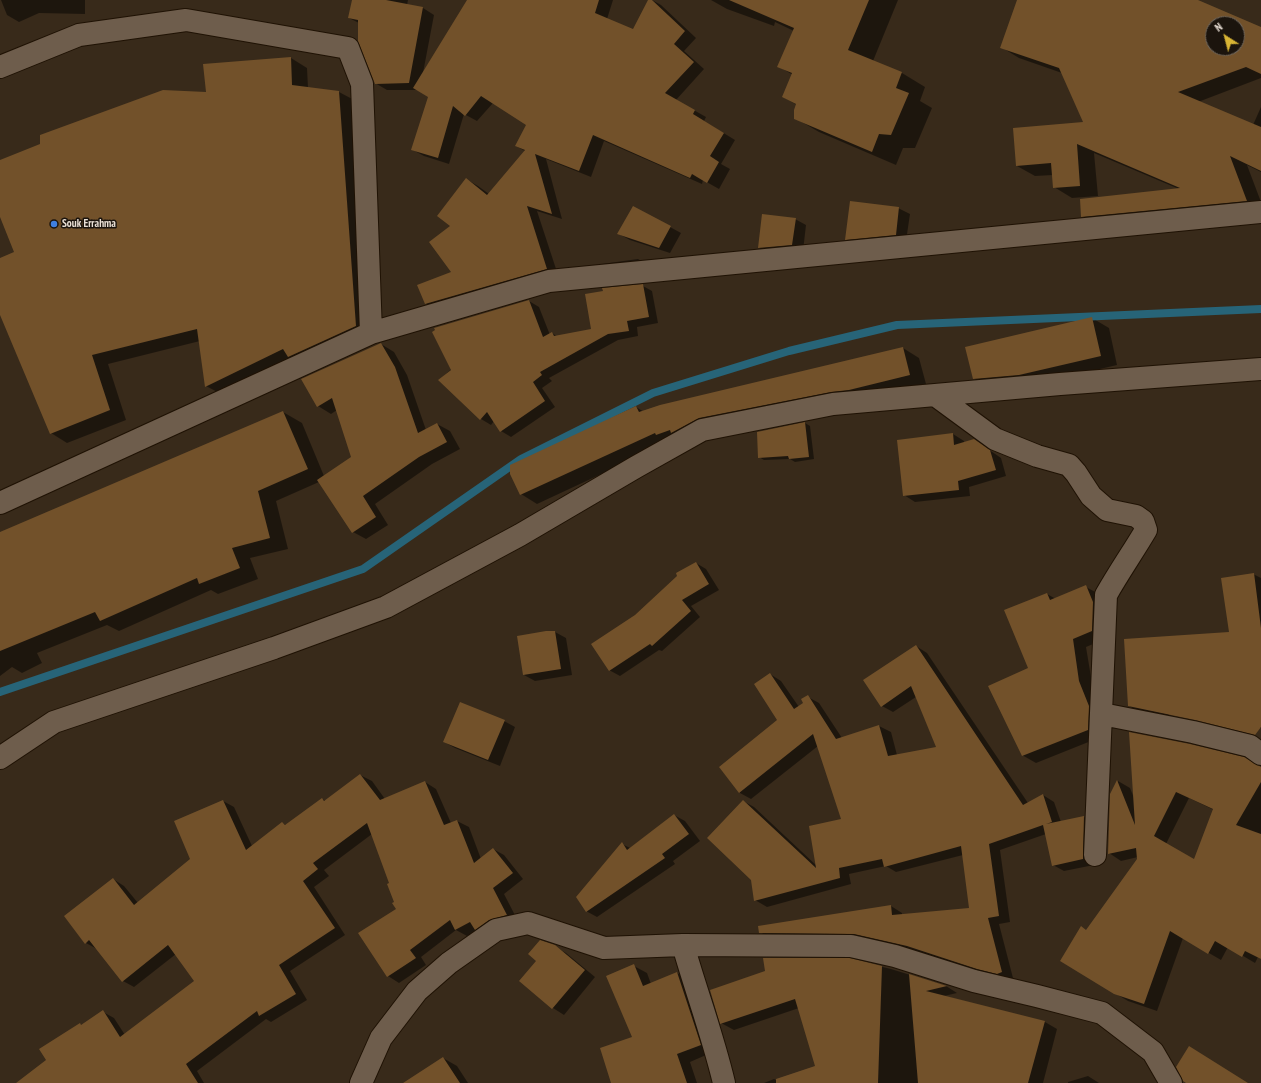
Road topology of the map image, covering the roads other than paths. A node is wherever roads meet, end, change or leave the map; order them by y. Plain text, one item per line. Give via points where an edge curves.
1 (0, 67) edge
2 (1261, 212) edge
3 (370, 333) junction
4 (1261, 369) edge
5 (936, 395) junction
6 (0, 503) edge
7 (1102, 714) junction
8 (1261, 754) edge
9 (0, 758) edge
10 (1096, 855) dead end
11 (683, 945) junction
12 (361, 1083) edge
13 (724, 1083) edge
14 (1171, 1083) edge

1 - 3 street via 79,35 186,20 348,48 362,84
2 - 3 street via 549,281
3 - 6 street
4 - 5 street
5 - 7 street via 995,439 1037,456 1069,465 1091,496 1107,510 1136,516 1142,521 1146,530 1106,595
5 - 9 street via 832,404 702,430 520,535 386,608 54,722
7 - 8 street via 1250,746
7 - 10 street
11 - 12 street via 604,948 528,923 496,930 449,962 417,991 381,1038
11 - 13 street
11 - 14 street via 851,946 896,956 974,981 1102,1013 1153,1052

